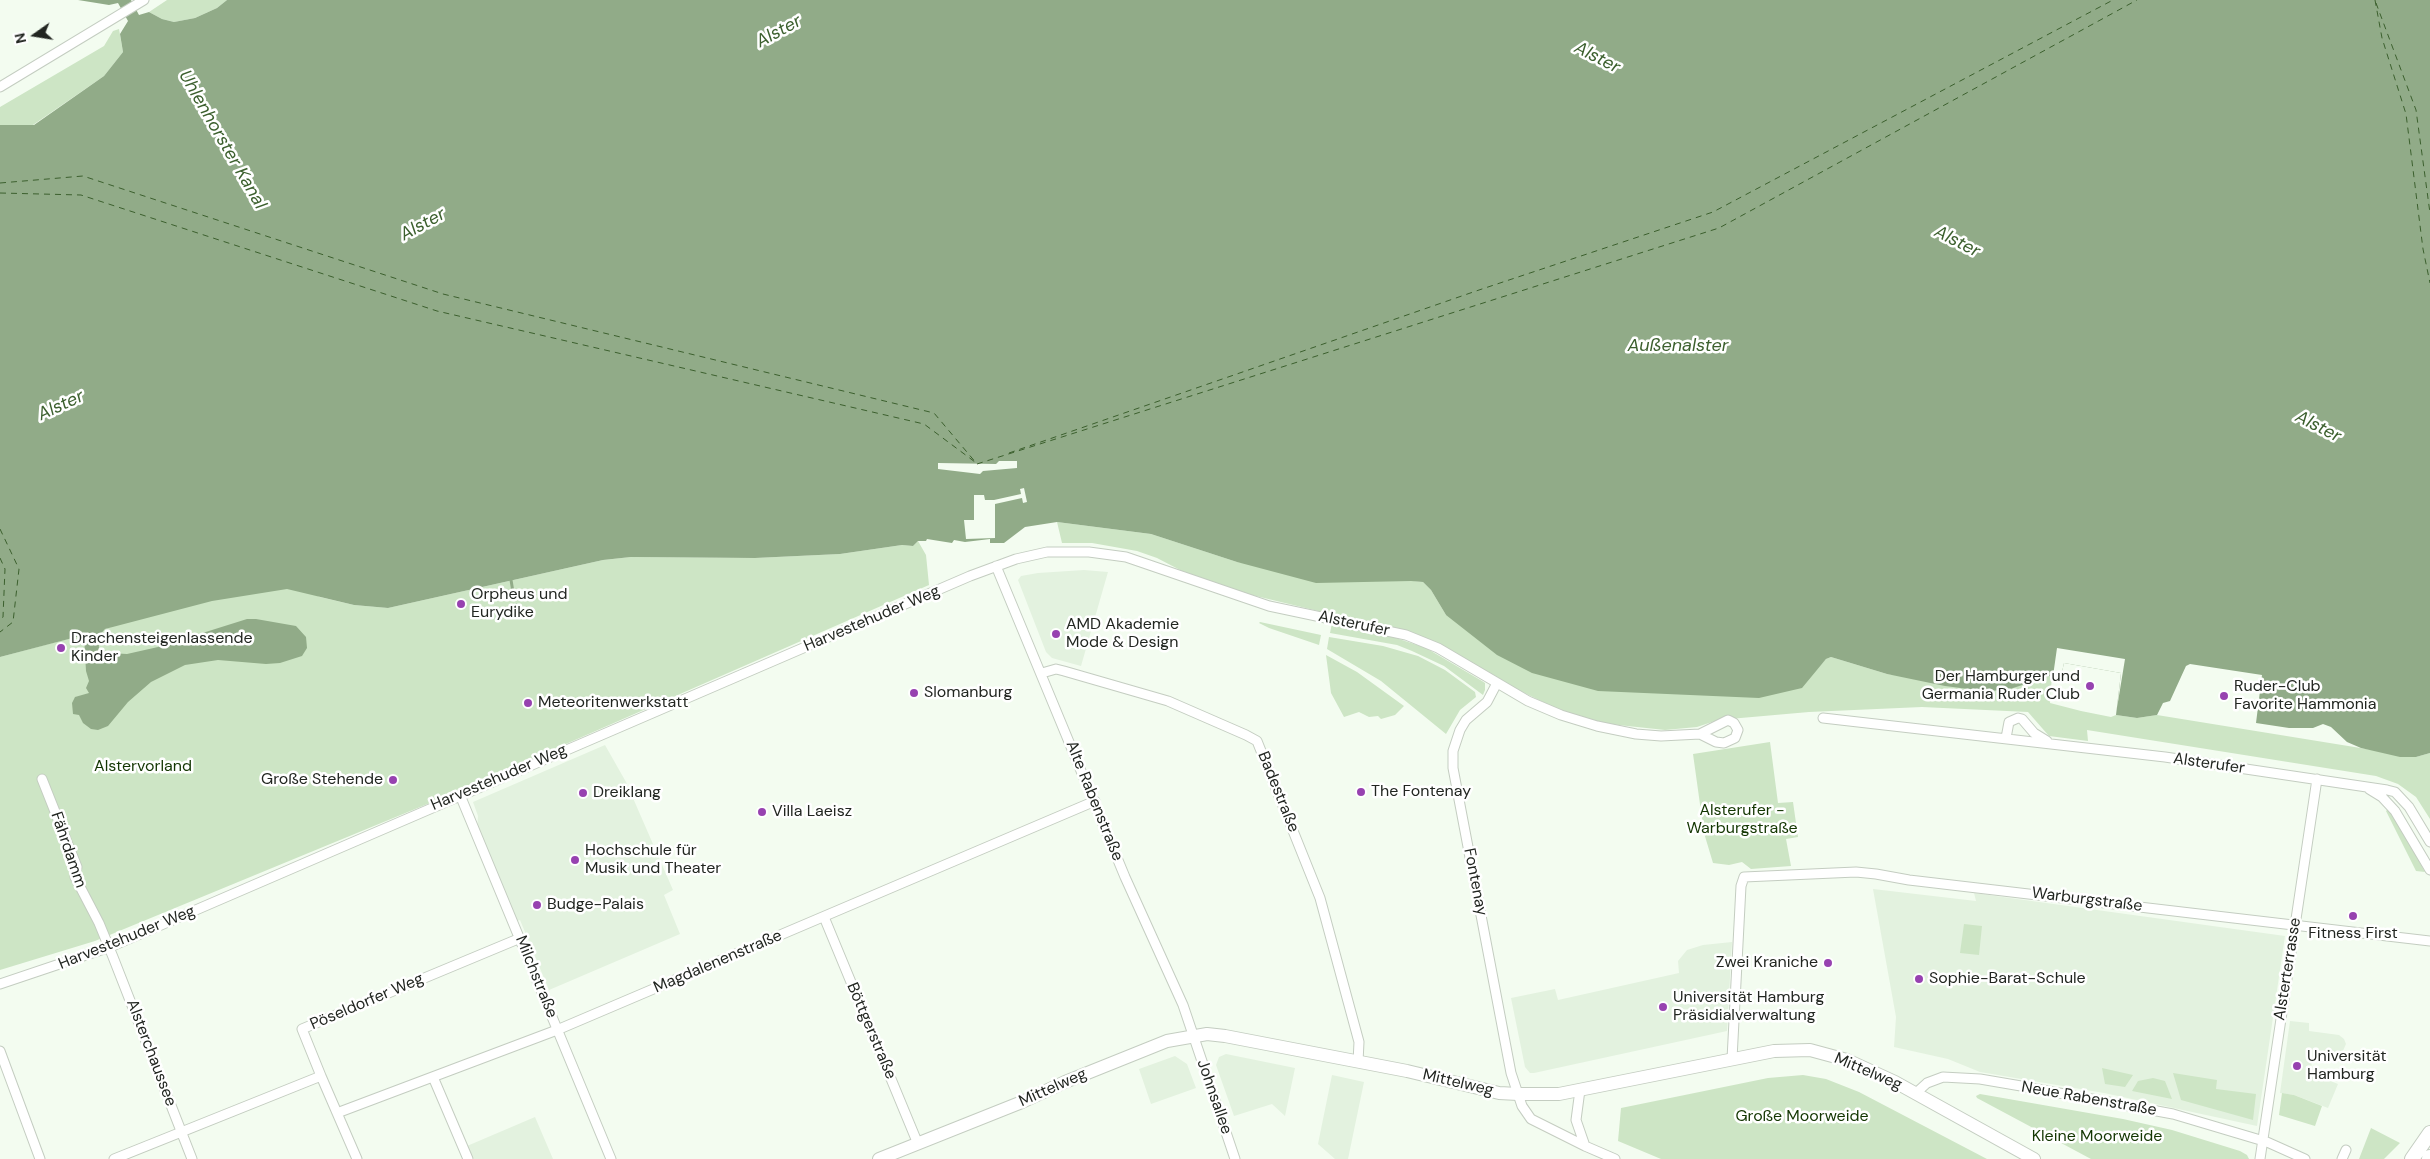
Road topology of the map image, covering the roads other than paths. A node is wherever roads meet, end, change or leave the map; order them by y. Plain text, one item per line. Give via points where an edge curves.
1 (143, 1) edge
2 (0, 87) edge
3 (996, 566) junction
4 (1042, 674) junction
5 (1497, 683) junction
6 (1823, 718) dead end
7 (1700, 734) dead end
8 (2006, 738) junction
9 (2052, 743) junction
10 (42, 779) dead end
11 (2317, 779) junction
12 (2367, 788) junction
13 (460, 795) junction
14 (1095, 801) junction
15 (2430, 842) edge
16 (2430, 870) edge
17 (824, 917) junction
18 (2295, 927) junction
19 (518, 939) junction
20 (2430, 941) edge
21 (110, 947) junction
22 (0, 984) edge
23 (557, 1030) junction
24 (1194, 1035) junction
25 (0, 1051) edge
26 (1732, 1059) junction
27 (1358, 1062) junction
28 (321, 1076) junction
29 (433, 1077) junction
30 (1580, 1090) junction
31 (1916, 1093) junction
32 (1518, 1094) junction
33 (337, 1113) junction
34 (181, 1132) junction
35 (2430, 1133) edge
36 (2263, 1141) junction
37 (918, 1144) junction
38 (1585, 1146) junction
39 (40, 1159) edge
40 (114, 1159) edge
41 (192, 1159) edge
42 (357, 1159) edge
43 (468, 1159) edge
44 (611, 1159) edge
45 (879, 1159) edge
46 (1235, 1159) edge
47 (1615, 1159) edge
48 (2034, 1159) edge
49 (2260, 1159) edge
50 (2305, 1159) edge
51 (2412, 1159) edge

1 - 2 street
3 - 4 street, Alte Rabenstraße
3 - 5 street, Alsterufer via 1037,554 1065,551 1126,558 1270,606 1406,636 1438,648
3 - 13 street, Harvestehuder Weg
4 - 14 street, Alte Rabenstraße
4 - 27 street, Badestraße via 1056,669 1168,701 1252,738 1260,747 1320,900 1359,1042
5 - 7 street, Alsterufer via 1548,710 1597,726 1661,736
5 - 32 street, Fontenay via 1487,702 1466,720 1460,730 1453,751 1452,768 1511,1073
6 - 8 street, Alsterufer
8 - 9 street, Alsterufer
8 - 9 street, Alsterufer via 2009,722 2018,718 2026,722 2034,733
9 - 11 street, Alsterufer
10 - 21 street, Fährdamm via 77,867 75,877
11 - 12 street, Alsterufer
11 - 18 street, Alsterterrasse
12 - 15 street, Alsterufer via 2387,790 2400,796
12 - 16 street, Alsterufer via 2382,797 2395,811
13 - 19 street, Milchstraße
13 - 21 street, Harvestehuder Weg
14 - 17 street, Magdalenenstraße
14 - 24 street, Alte Rabenstraße
17 - 23 street, Magdalenenstraße
17 - 37 street, Böttgerstraße
18 - 20 street, Warburgstraße
18 - 26 street, Warburgstraße via 1869,873 1744,877 1739,910
18 - 36 street, Alsterterrasse
19 - 23 street, Milchstraße
19 - 28 street, Pöseldorfer Weg via 302,1029
21 - 22 street, Harvestehuder Weg
21 - 34 street, Alsterchaussee
23 - 29 street, Magdalenenstraße
23 - 44 street, Milchstraße
24 - 27 street, Mittelweg via 1225,1036
24 - 37 street, Mittelweg via 1167,1041
24 - 46 street, Johnsallee
25 - 39 street
26 - 30 street, Mittelweg
26 - 31 street, Mittelweg via 1774,1051 1810,1050 1847,1060
27 - 32 street, Mittelweg via 1500,1093
28 - 33 street, Pöseldorfer Weg
28 - 34 street
29 - 33 street, Magdalenenstraße
29 - 43 street
30 - 32 street, Mittelweg via 1559,1094
30 - 38 street via 1576,1120
31 - 36 street, Neue Rabenstraße via 1927,1083 1944,1077 1980,1079 2173,1114
31 - 48 street, Mittelweg
32 - 38 street, Fontenay via 1532,1119
33 - 42 street, Pöseldorfer Weg
34 - 40 street
34 - 41 street, Alsterchaussee
35 - 51 main road
36 - 49 street, Alsterterrasse
36 - 50 street, Neue Rabenstraße
37 - 45 street, Mittelweg
38 - 47 street, Fontenay

